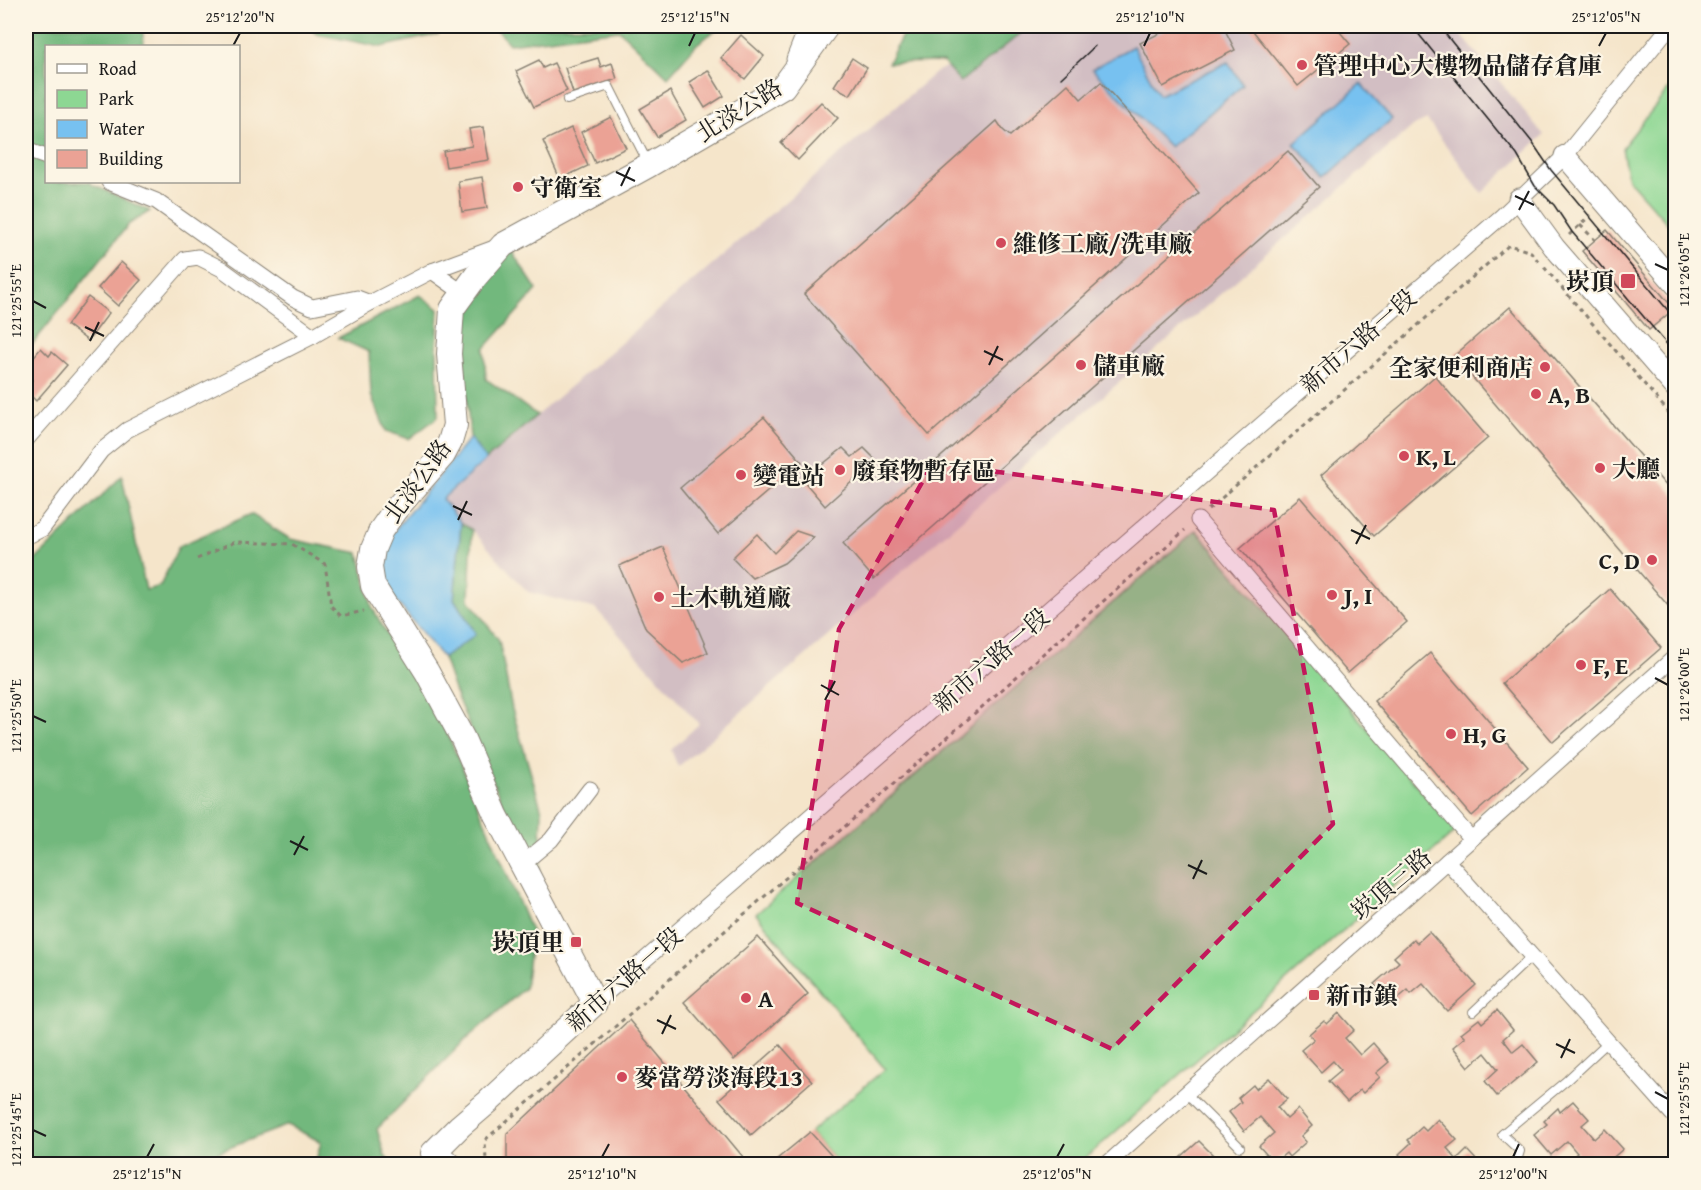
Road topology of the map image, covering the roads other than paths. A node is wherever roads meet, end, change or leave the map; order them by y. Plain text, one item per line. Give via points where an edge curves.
1 (807, 26) edge
2 (827, 26) edge
3 (1670, 26) edge
4 (783, 87) junction
5 (567, 100) dead end
6 (26, 150) edge
7 (1565, 156) junction
8 (45, 157) edge
9 (649, 165) junction
10 (111, 183) edge
11 (1519, 199) junction
12 (503, 245) junction
13 (432, 271) junction
14 (1676, 285) edge
15 (463, 293) junction
16 (370, 303) junction
17 (313, 336) junction
18 (1676, 388) edge
19 (26, 440) edge
20 (1197, 520) road end
21 (26, 537) edge
22 (1676, 656) edge
23 (590, 789) dead end
24 (1471, 839) junction
25 (1447, 861) junction
26 (521, 865) junction
27 (1532, 956) junction
28 (596, 1003) junction
29 (1473, 1012) dead end
30 (1608, 1041) junction
31 (1186, 1093) junction
32 (1676, 1118) edge
33 (1240, 1147) dead end
34 (449, 1164) edge
35 (1107, 1164) edge
36 (1516, 1164) edge

1 - 4 street
2 - 4 main road, 北淡公路
3 - 7 street, 新市六路一段
4 - 9 main road, 北淡公路
5 - 9 lane via 609,86
6 - 8 street
7 - 11 street, 新市六路一段
7 - 14 street
9 - 12 main road, 北淡公路
10 - 16 street via 156,201 293,298 312,306 357,298
11 - 18 street via 1554,247
11 - 28 street, 新市六路一段
12 - 13 street
12 - 15 main road, 北淡公路
13 - 15 street
13 - 16 street
15 - 26 main road, 北淡公路 via 452,309 449,354 455,425 450,442 381,530 370,567 373,586 463,739
16 - 17 street
17 - 19 street via 222,269 198,257 185,259
17 - 21 street via 127,430 101,452 42,529
20 - 24 street
22 - 24 street
23 - 26 street via 551,840
24 - 25 street
25 - 27 street, 崁頂三路
25 - 31 street, 崁頂三路
26 - 28 main road, 北淡公路
27 - 29 lane
27 - 30 street, 崁頂三路
28 - 34 main road, 新市六路一段 via 434,1154
30 - 32 street, 崁頂三路
30 - 36 lane via 1502,1134 1520,1151
31 - 33 lane
31 - 35 street, 崁頂三路

